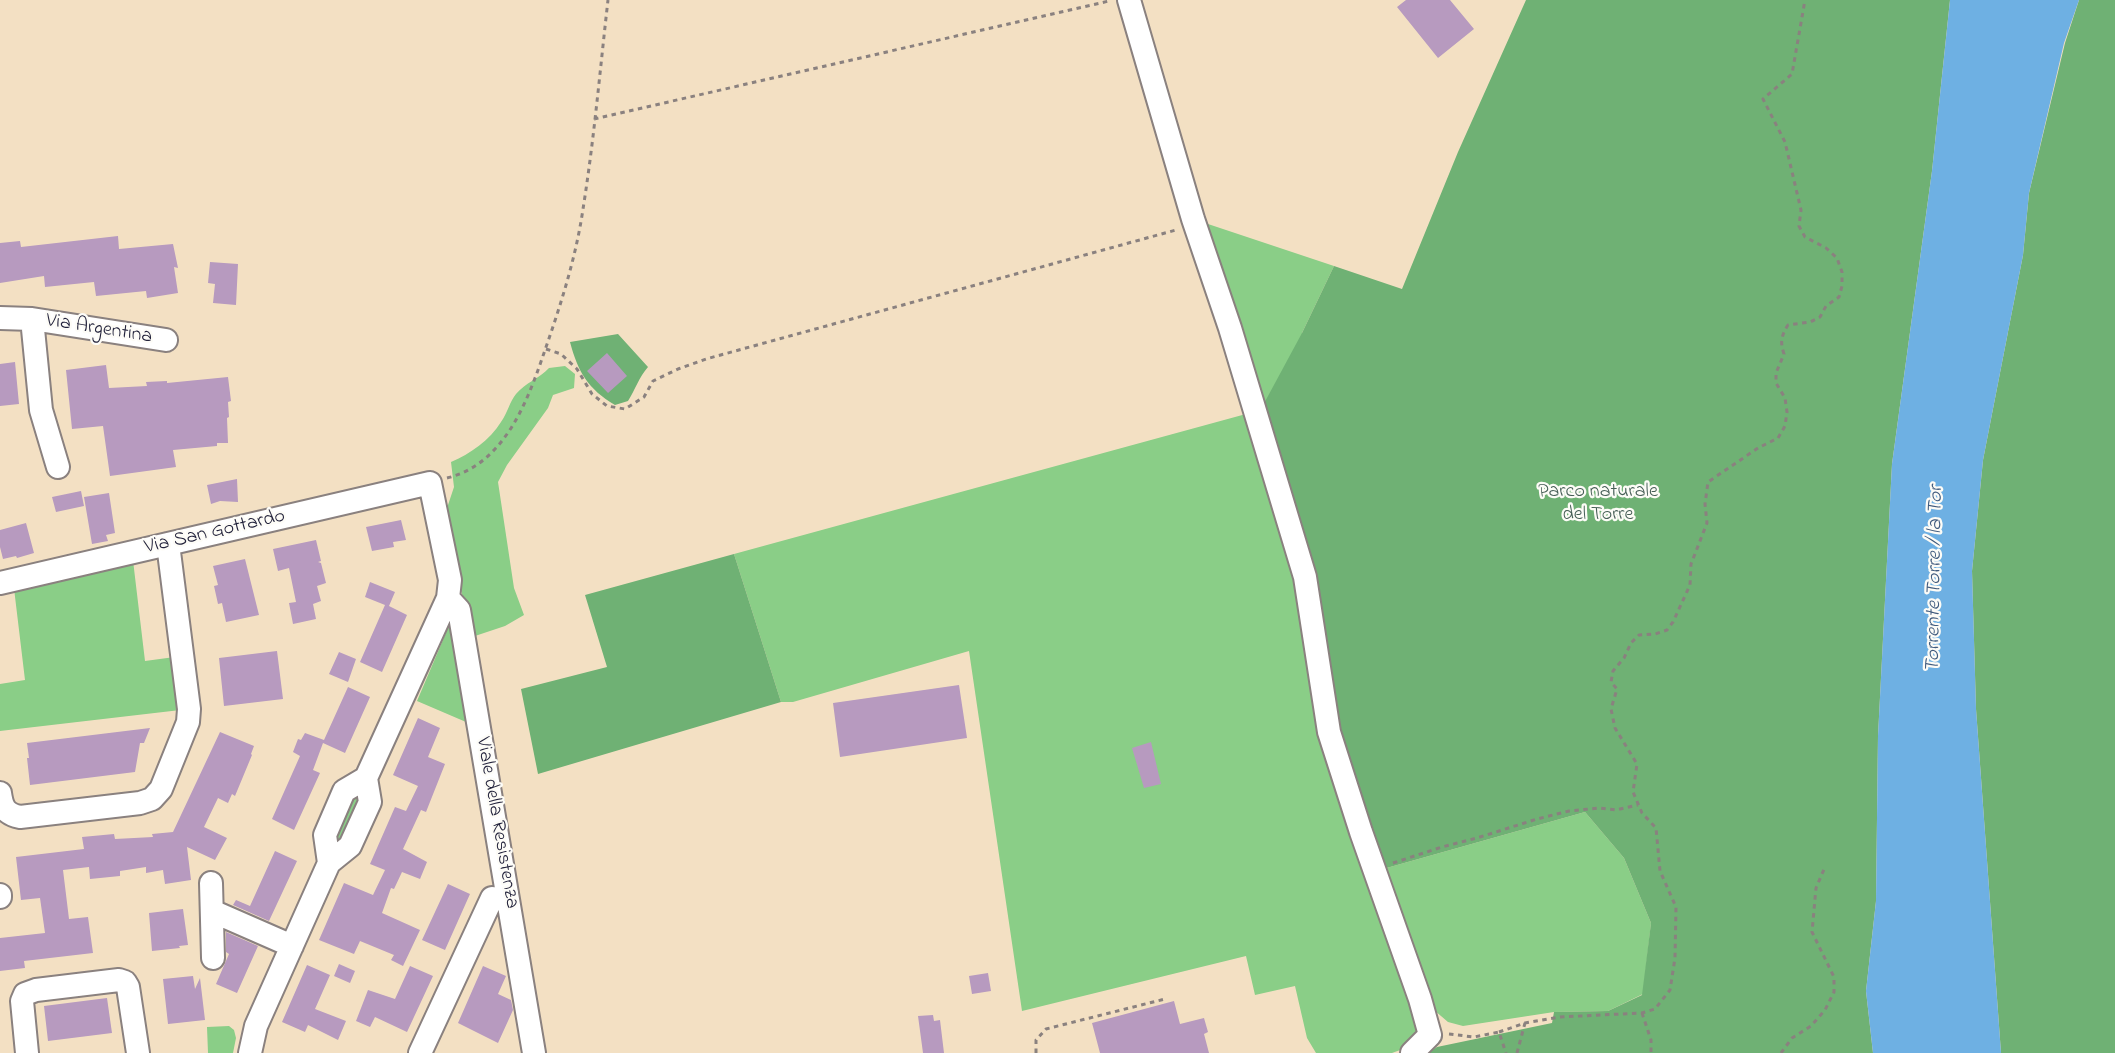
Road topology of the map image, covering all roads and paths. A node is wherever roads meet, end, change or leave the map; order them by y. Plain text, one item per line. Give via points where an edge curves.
1 (608, 0) edge
2 (1114, 0) edge
3 (1129, 0) edge
4 (1805, 0) edge
5 (594, 119) junction
6 (1195, 225) junction
7 (0, 318) edge
8 (32, 319) junction
9 (166, 340) dead end
10 (546, 348) junction
11 (58, 468) dead end
12 (452, 477) dead end
13 (430, 483) joint
14 (168, 544) junction
15 (0, 583) edge
16 (448, 598) junction
17 (1638, 805) junction
18 (2, 808) edge
19 (1825, 867) dead end
20 (1375, 871) junction
21 (211, 883) dead end
22 (492, 898) dead end
23 (212, 911) junction
24 (292, 946) junction
25 (213, 958) dead end
26 (1165, 999) dead end
27 (1642, 1013) junction
28 (1525, 1023) junction
29 (1499, 1032) junction
30 (1430, 1035) junction
31 (27, 1053) edge
32 (138, 1053) edge
33 (250, 1053) edge
34 (420, 1053) edge
35 (534, 1053) edge
36 (1036, 1053) edge
37 (1412, 1053) edge
38 (1506, 1053) edge
39 (1517, 1053) edge
40 (1651, 1053) edge
41 (1782, 1053) edge

1 - 5 path
2 - 5 path
3 - 6 street
4 - 17 path via 1792,74 1763,99 1785,142 1801,210 1799,226 1805,237 1837,258 1842,286 1839,297 1826,306 1820,317 1788,325 1781,336 1784,354 1776,383 1785,398 1785,426 1778,438 1708,482 1707,523 1690,564 1690,585 1673,622 1667,630 1640,635 1612,671 1611,682 1617,690 1611,709 1615,728 1637,765 1633,792
5 - 10 path via 583,210
6 - 10 path via 706,359 653,381 644,397 625,409 607,406 592,394 577,369 561,354
6 - 20 street via 1305,577 1329,732
7 - 8 street, Via Argentina
8 - 9 street, Via Argentina
8 - 11 street, Via Argentina via 42,410
10 - 12 path via 530,395 503,440 482,462
13 - 14 street, Via San Gottardo
13 - 16 street, Viale della Resistenza via 449,573
14 - 15 street, Via San Gottardo
14 - 18 street via 189,722 160,789 140,803 20,817
16 - 24 street, Viale della Resistenza via 366,778 344,790 325,835 329,863
16 - 35 street, Viale della Resistenza via 459,610
17 - 20 path via 1616,810 1569,811 1537,819 1403,858
17 - 27 path via 1656,828 1660,871 1676,907 1670,990 1655,1009
19 - 41 path via 1816,888 1812,932 1834,976 1834,992 1825,1010 1811,1026 1792,1038
20 - 30 street
21 - 23 street
22 - 34 street, Viale della Resistenza
23 - 24 street
23 - 25 street
24 - 33 street, Viale della Resistenza via 256,1026
26 - 36 path via 1046,1029 1036,1040
27 - 28 path
27 - 40 path
28 - 29 path
28 - 39 path
29 - 30 path via 1474,1037
29 - 38 path
30 - 37 street
31 - 32 street via 22,1001 25,994 120,980 128,987

